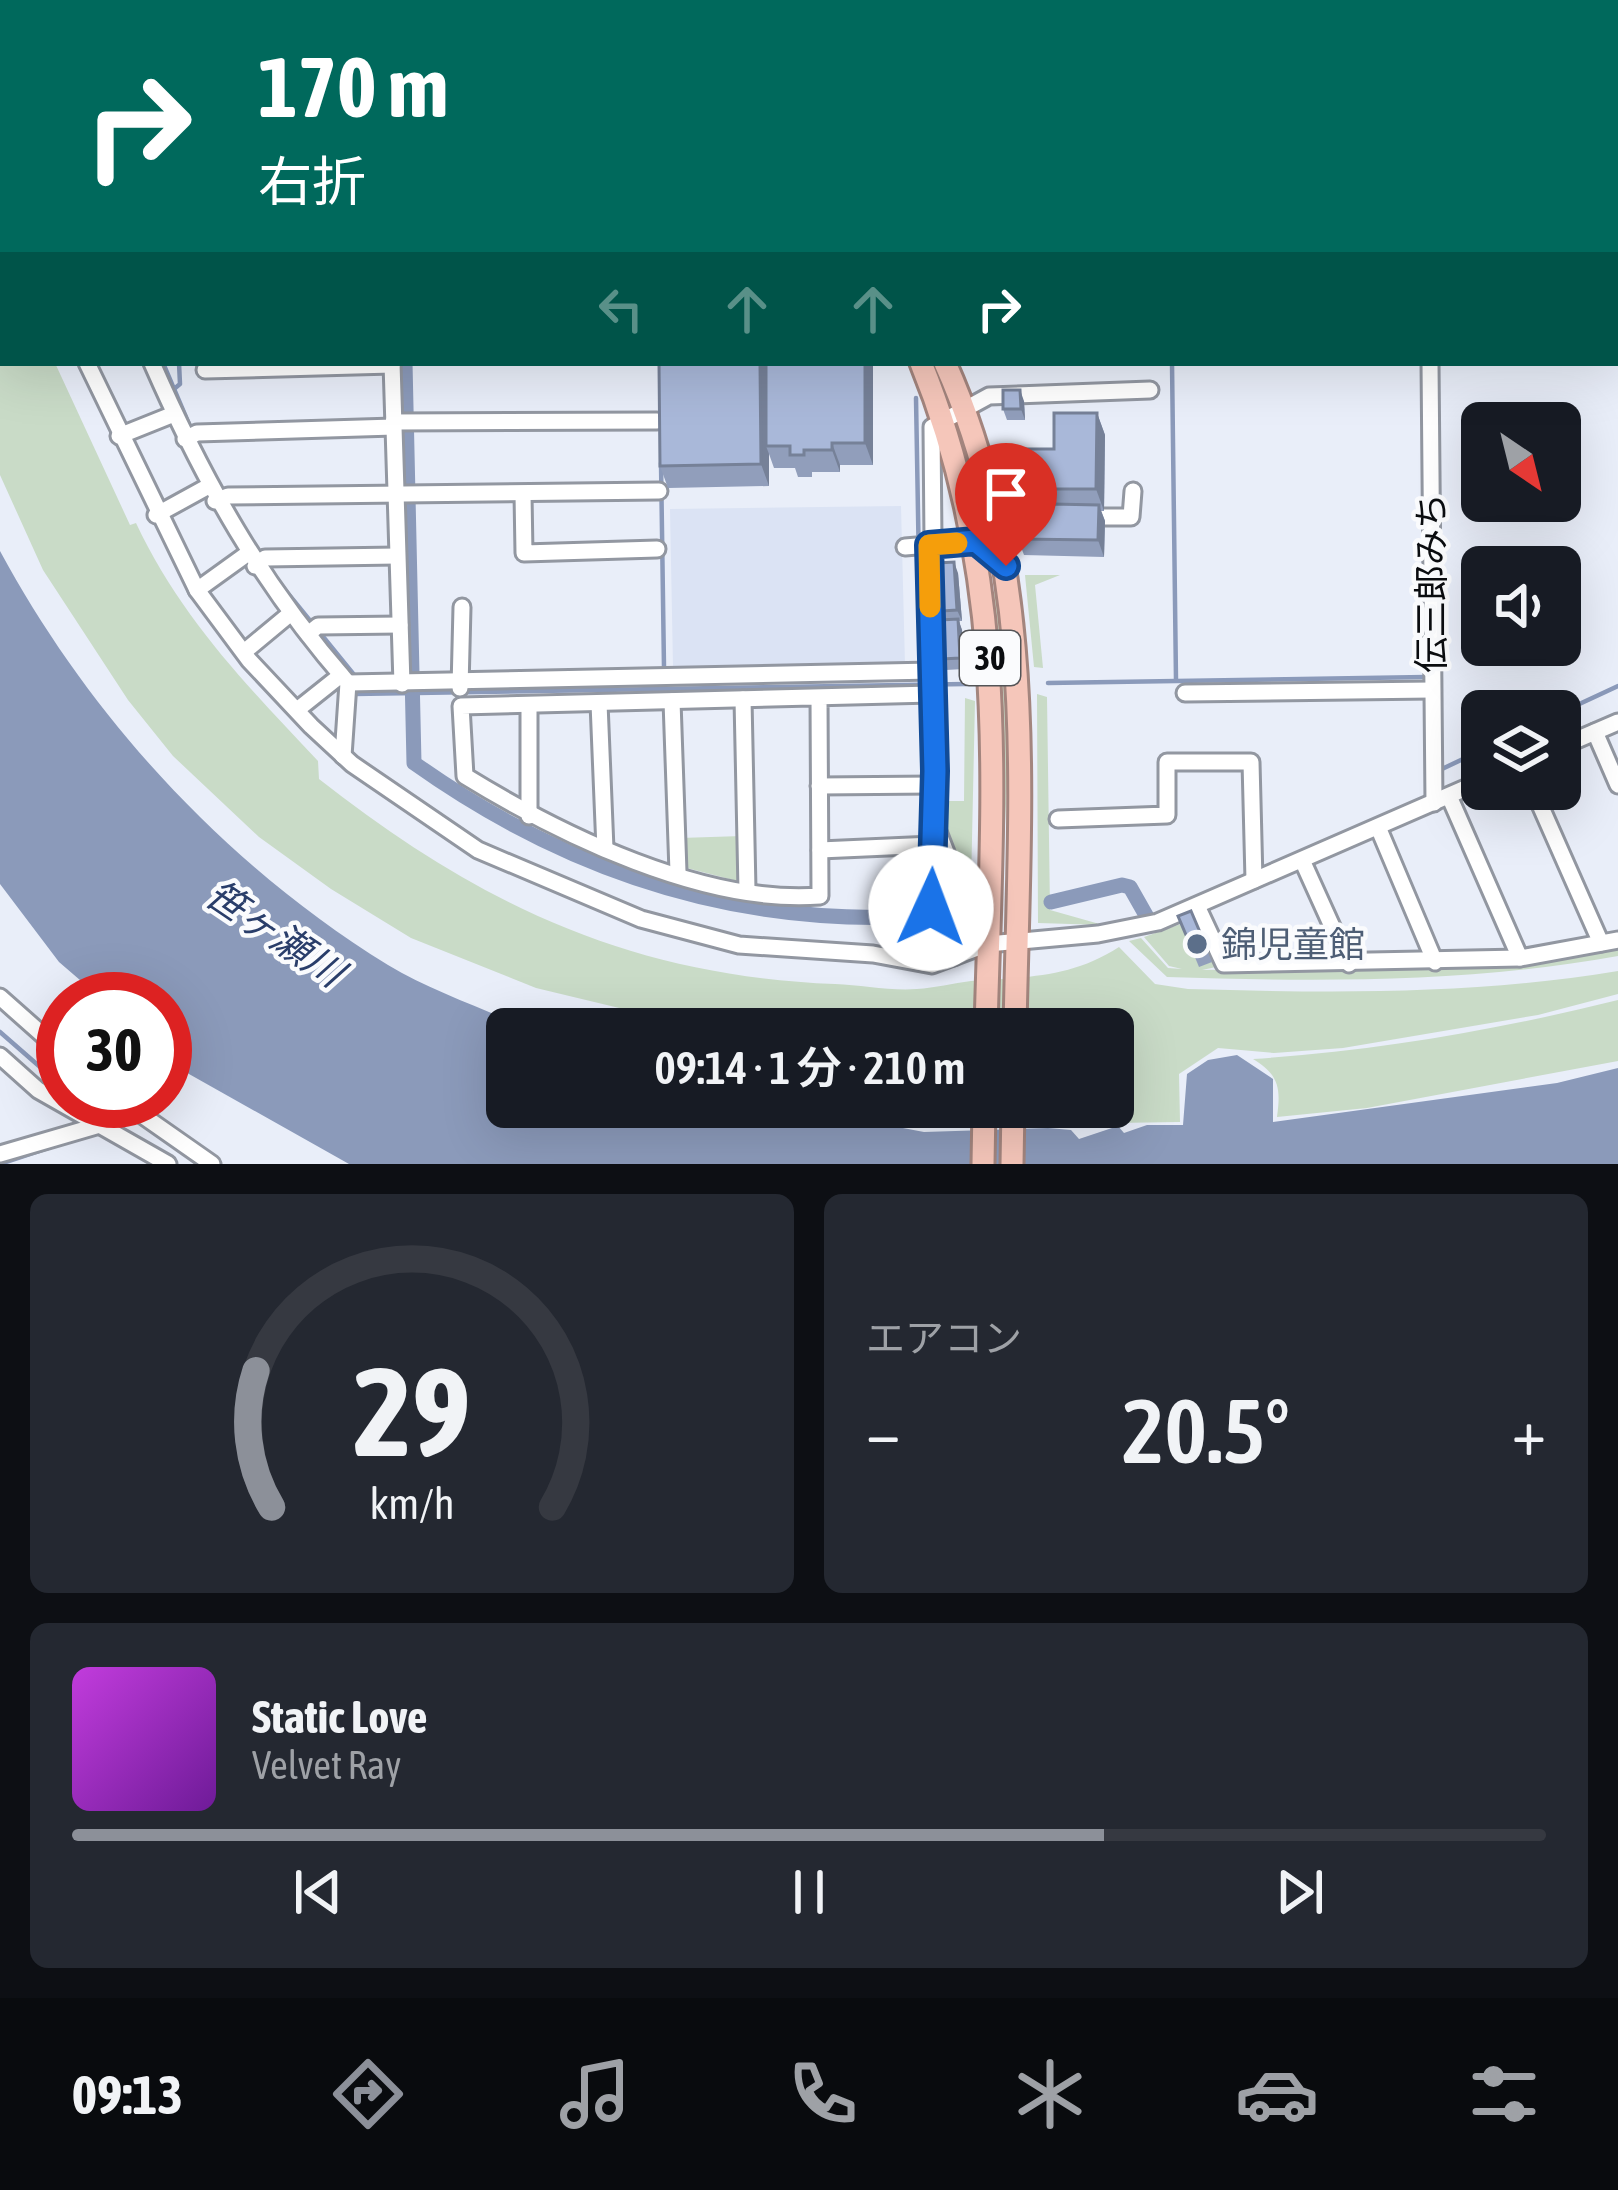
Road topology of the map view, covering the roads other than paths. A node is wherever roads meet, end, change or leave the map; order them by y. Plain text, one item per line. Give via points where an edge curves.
1 (88, 366) edge
2 (153, 366) edge
3 (330, 366) edge
4 (392, 366) edge
5 (923, 366) edge
6 (948, 366) edge
7 (1430, 366) edge
8 (205, 370) dead end
9 (1150, 390) dead end
10 (955, 408) junction
11 (174, 414) junction
12 (657, 422) edge
13 (400, 423) junction
14 (119, 436) junction
15 (191, 436) junction
16 (659, 491) dead end
17 (1133, 491) dead end
18 (404, 494) junction
19 (523, 494) junction
20 (218, 496) junction
21 (156, 515) junction
22 (982, 527) junction
23 (917, 546) junction
24 (657, 550) dead end
25 (398, 556) junction
26 (257, 560) junction
27 (197, 590) junction
28 (461, 607) dead end
29 (291, 613) junction
30 (400, 625) junction
31 (313, 630) junction
32 (244, 652) junction
33 (345, 679) junction
34 (928, 679) junction
35 (409, 683) junction
36 (1432, 690) junction
37 (461, 693) junction
38 (1185, 693) dead end
39 (819, 697) junction
40 (743, 699) junction
41 (672, 701) junction
42 (599, 703) junction
43 (529, 704) junction
44 (297, 710) junction
45 (1618, 722) edge
46 (1595, 732) junction
47 (1581, 738) edge
48 (343, 756) junction
49 (933, 785) junction
50 (1618, 785) edge
51 (819, 786) junction
52 (1461, 791) edge
53 (1441, 799) junction
54 (1544, 810) edge
55 (530, 815) junction
56 (1058, 819) dead end
57 (933, 821) junction
58 (1378, 827) junction
59 (933, 845) junction
60 (605, 848) junction
61 (820, 850) junction
62 (1303, 860) junction
63 (677, 872) junction
64 (1254, 880) junction
65 (747, 890) junction
66 (1197, 906) junction
67 (1610, 942) edge
68 (924, 948) dead end
69 (1017, 950) junction
70 (988, 954) junction
71 (954, 957) junction
72 (1520, 958) junction
73 (1435, 962) junction
74 (1349, 964) junction
75 (0, 998) edge
76 (987, 1008) edge
77 (1016, 1008) edge
78 (36, 1029) edge
79 (0, 1056) edge
80 (36, 1088) edge
81 (89, 1128) edge
82 (110, 1128) edge
83 (160, 1128) edge
84 (984, 1128) edge
85 (1013, 1128) edge
86 (0, 1154) edge
87 (168, 1164) edge
88 (212, 1164) edge
89 (983, 1164) edge
90 (1012, 1164) edge

1 - 14 street
2 - 11 street
3 - 8 street
4 - 13 street
5 - 10 highway, 30
6 - 10 highway, 30
7 - 36 street, 伝三郎みち
9 - 10 street via 989,396
10 - 22 highway, 30
10 - 23 street via 932,427
11 - 14 street
11 - 15 street
12 - 13 street
13 - 15 street
13 - 18 street
14 - 21 street
15 - 20 street
16 - 19 street
17 - 22 street via 1131,517
18 - 19 street
18 - 20 street
18 - 25 street
19 - 24 street via 524,553
20 - 21 street
20 - 26 street
21 - 27 street
22 - 23 street
22 - 69 highway, 30 via 1006,566 1017,648
22 - 70 highway, 30 via 992,688
23 - 34 street
25 - 26 street
25 - 30 street
26 - 27 street
26 - 29 street
27 - 32 street
28 - 37 street
29 - 31 street
29 - 32 street
30 - 31 street
30 - 35 street
31 - 33 street
32 - 44 street
33 - 35 street
33 - 44 street
33 - 48 street
34 - 37 street
34 - 39 street
34 - 49 street
35 - 37 street
36 - 38 street
36 - 53 street, 伝三郎みち
37 - 43 street
37 - 55 street via 465,776
39 - 40 street
39 - 51 street
40 - 41 street
40 - 65 street
41 - 42 street
41 - 63 street
42 - 43 street
42 - 60 street
43 - 55 street
44 - 48 street
45 - 46 street
46 - 47 street
46 - 50 street
48 - 71 street via 481,852 641,919 739,945 873,954 926,966
49 - 51 street
49 - 57 street
51 - 61 street
52 - 53 street
53 - 58 street
53 - 72 street
54 - 67 street
55 - 60 street
56 - 64 street via 1168,815 1166,762 1251,762
57 - 59 street
57 - 71 street via 950,860
58 - 62 street
58 - 73 street
59 - 61 street
59 - 68 street
60 - 63 street
61 - 65 street via 820,896
62 - 64 street
62 - 74 street
63 - 65 street
64 - 66 street
66 - 69 street via 1158,922
66 - 74 street via 1224,964
67 - 72 street
69 - 70 street
69 - 77 highway, 30
70 - 71 street
70 - 76 highway, 30
72 - 73 street
73 - 74 street
75 - 78 street
79 - 80 street
81 - 86 street
82 - 87 street
83 - 88 street
84 - 89 highway
85 - 90 highway

